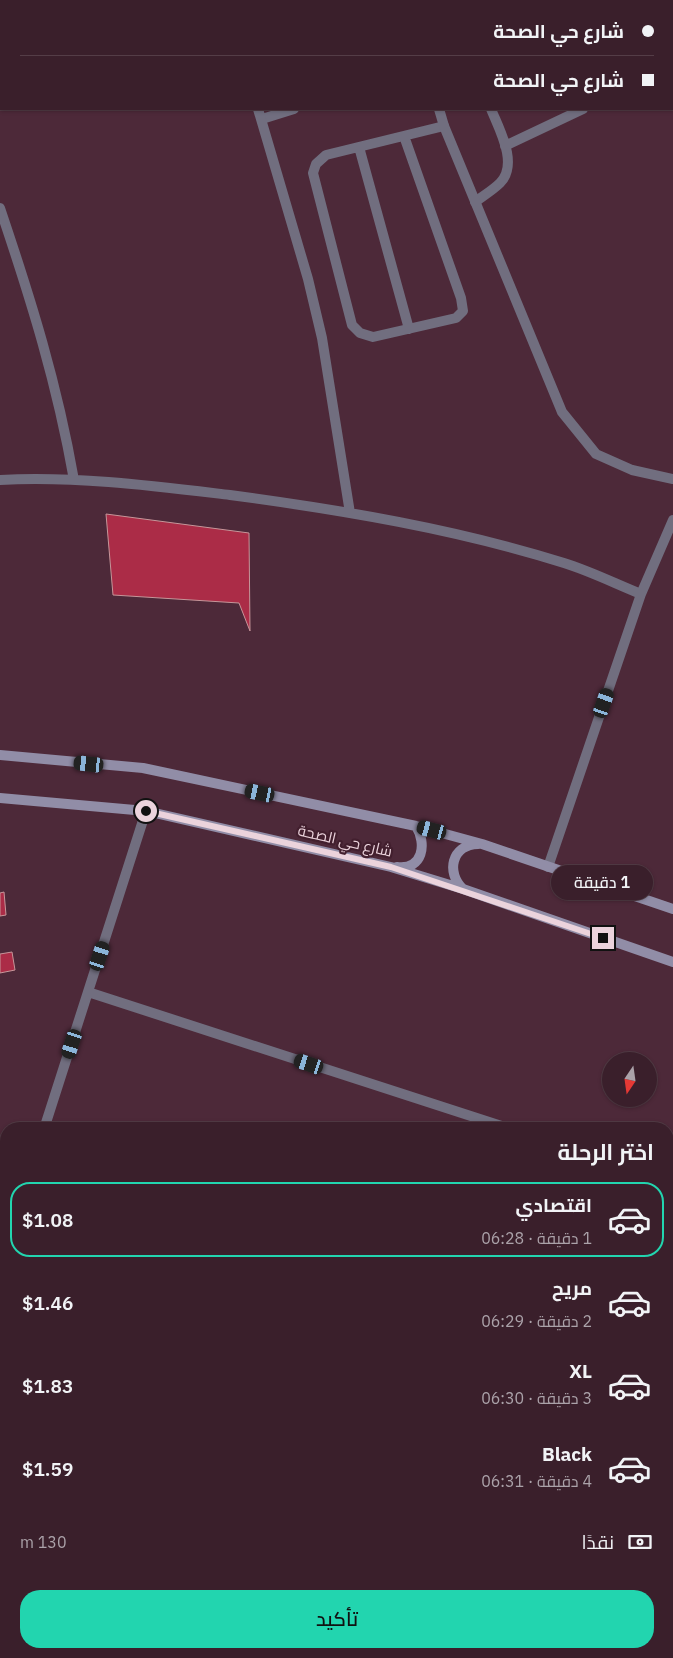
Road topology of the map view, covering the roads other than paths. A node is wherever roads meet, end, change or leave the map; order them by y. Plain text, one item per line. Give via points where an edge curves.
1 (258, 110) edge
2 (291, 110) edge
3 (439, 110) edge
4 (491, 110) edge
5 (581, 110) edge
6 (262, 119) junction
7 (444, 126) junction
8 (404, 136) junction
9 (505, 146) junction
10 (359, 147) junction
11 (475, 202) junction
12 (0, 208) edge
13 (409, 329) junction
14 (673, 479) edge
15 (0, 480) edge
16 (74, 480) junction
17 (350, 513) junction
18 (673, 520) edge
19 (641, 594) junction
20 (0, 755) edge
21 (0, 798) edge
22 (146, 811) junction
23 (416, 826) junction
24 (482, 844) junction
25 (548, 866) junction
26 (391, 867) junction
27 (463, 889) junction
28 (673, 909) edge
29 (673, 962) edge
30 (88, 992) junction
31 (46, 1122) edge
32 (489, 1122) edge

1 - 6 street
2 - 6 street
3 - 7 street
4 - 9 street
5 - 9 street
6 - 17 street via 322,338
7 - 8 street
7 - 11 street
8 - 10 street
8 - 13 street via 462,298 463,310 456,318
9 - 11 street via 508,169 501,182
10 - 13 street
10 - 13 street via 326,155 316,164 313,173 352,325 360,333 374,337
11 - 14 street via 562,412 596,454 632,470
12 - 16 street via 38,320
15 - 16 street
16 - 17 street via 212,493
17 - 19 street via 431,529 556,561
18 - 19 street
19 - 25 street
20 - 23 main road, شارع حي الصحة via 142,768
21 - 22 main road, شارع حي الصحة
22 - 26 main road, شارع حي الصحة
22 - 30 street
23 - 24 main road, شارع حي الصحة
23 - 26 main road via 424,846 420,856 402,868
24 - 25 main road, شارع حي الصحة
24 - 27 main road via 472,844 456,855 453,873
25 - 28 main road, شارع حي الصحة
26 - 27 main road, شارع حي الصحة
27 - 29 main road, شارع حي الصحة
30 - 31 street
30 - 32 street

